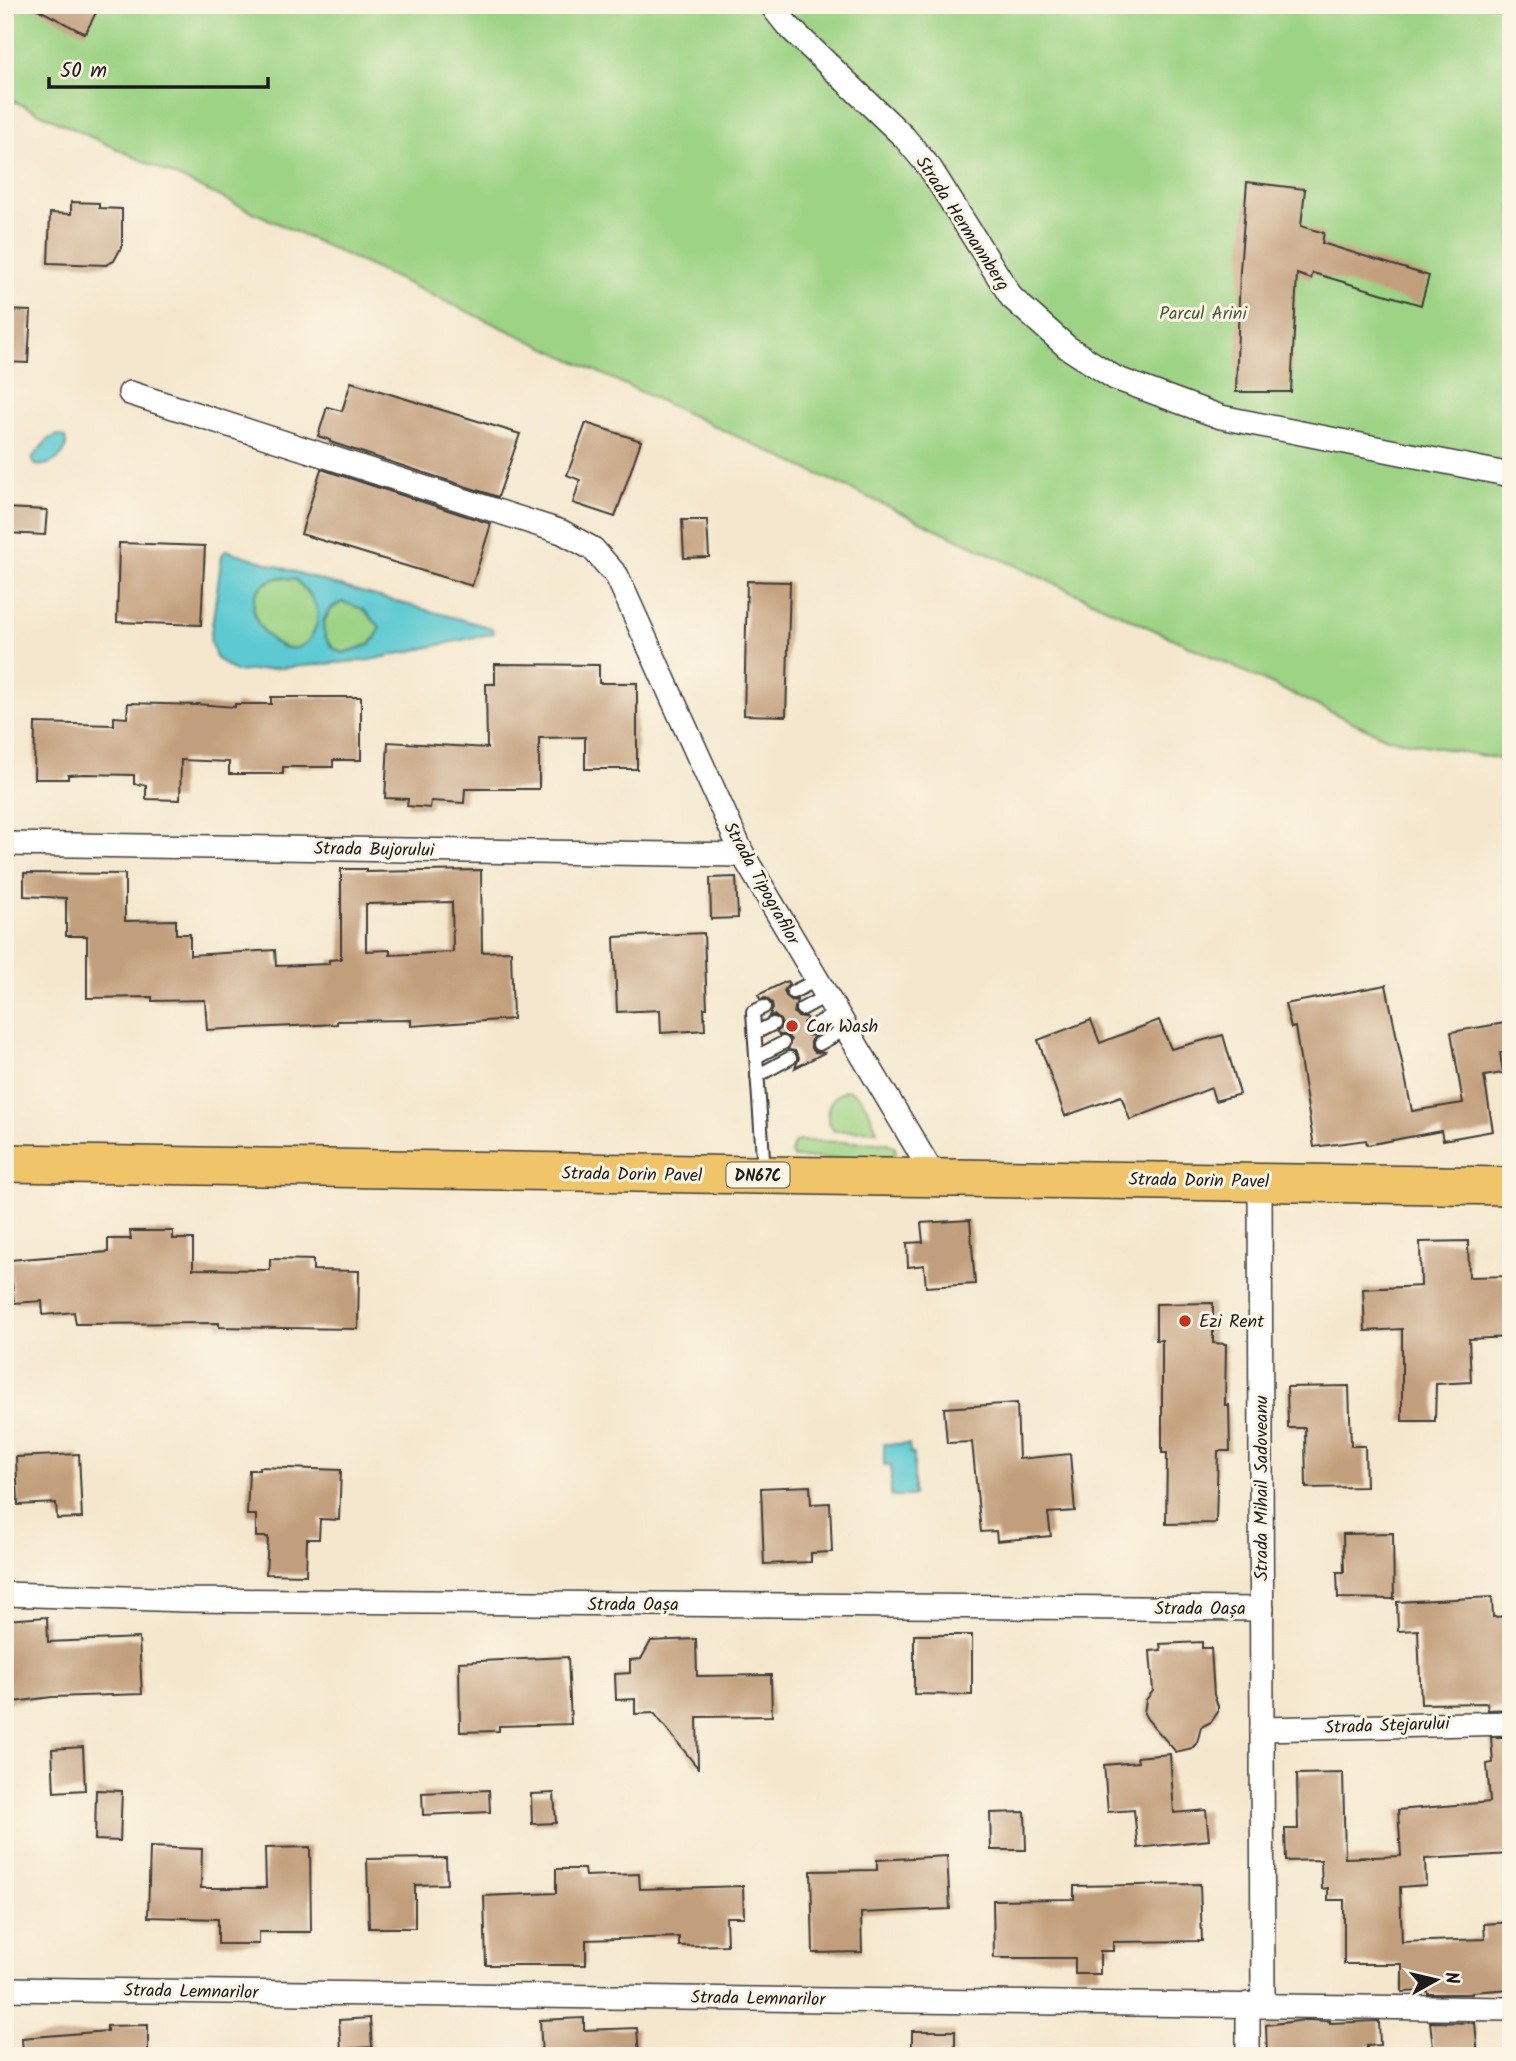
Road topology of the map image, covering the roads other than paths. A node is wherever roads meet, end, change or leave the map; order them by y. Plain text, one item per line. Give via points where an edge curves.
1 (771, 5) edge
2 (130, 393) dead end
3 (1511, 475) edge
4 (5, 844) edge
5 (743, 855) junction
6 (793, 992) dead end
7 (832, 1004) junction
8 (764, 1007) dead end
9 (802, 1009) dead end
10 (773, 1024) dead end
11 (811, 1027) dead end
12 (755, 1033) junction
13 (783, 1043) dead end
14 (819, 1044) dead end
15 (756, 1057) junction
16 (790, 1058) dead end
17 (757, 1076) junction
18 (5, 1163) edge
19 (764, 1175) junction
20 (934, 1177) junction
21 (1260, 1181) junction
22 (1511, 1186) edge
23 (5, 1594) edge
24 (1262, 1609) junction
25 (1511, 1723) edge
26 (1262, 1729) junction
27 (5, 1989) edge
28 (1256, 2005) junction
29 (1511, 2009) edge
30 (1248, 2056) edge

1 - 3 street, Strada Hermannberg via 930,168 1012,298 1067,347 1115,378 1220,417
2 - 5 street, Strada Tipografilor via 562,532 593,549 617,576
4 - 5 street, Strada Bujorului
5 - 7 street, Strada Tipografilor
6 - 7 lane
7 - 9 lane
7 - 11 lane
7 - 14 lane
7 - 20 street, Strada Tipografilor
8 - 12 lane via 753,1012
10 - 12 lane
12 - 15 lane
13 - 15 lane
15 - 17 lane
16 - 17 lane
17 - 19 lane
18 - 19 main road, Strada Dorin Pavel / DN67C
19 - 20 main road, Strada Dorin Pavel / DN67C
20 - 21 main road, Strada Dorin Pavel / DN67C
21 - 22 main road, Strada Dorin Pavel / DN67C
21 - 24 street, Strada Mihail Sadoveanu
23 - 24 street, Strada Oașa via 214,1601
24 - 26 street, Strada Mihail Sadoveanu
25 - 26 street, Strada Stejarului
26 - 28 street, Strada Mihail Sadoveanu
27 - 28 street, Strada Lemnarilor
28 - 29 street, Strada Lemnarilor
28 - 30 street

